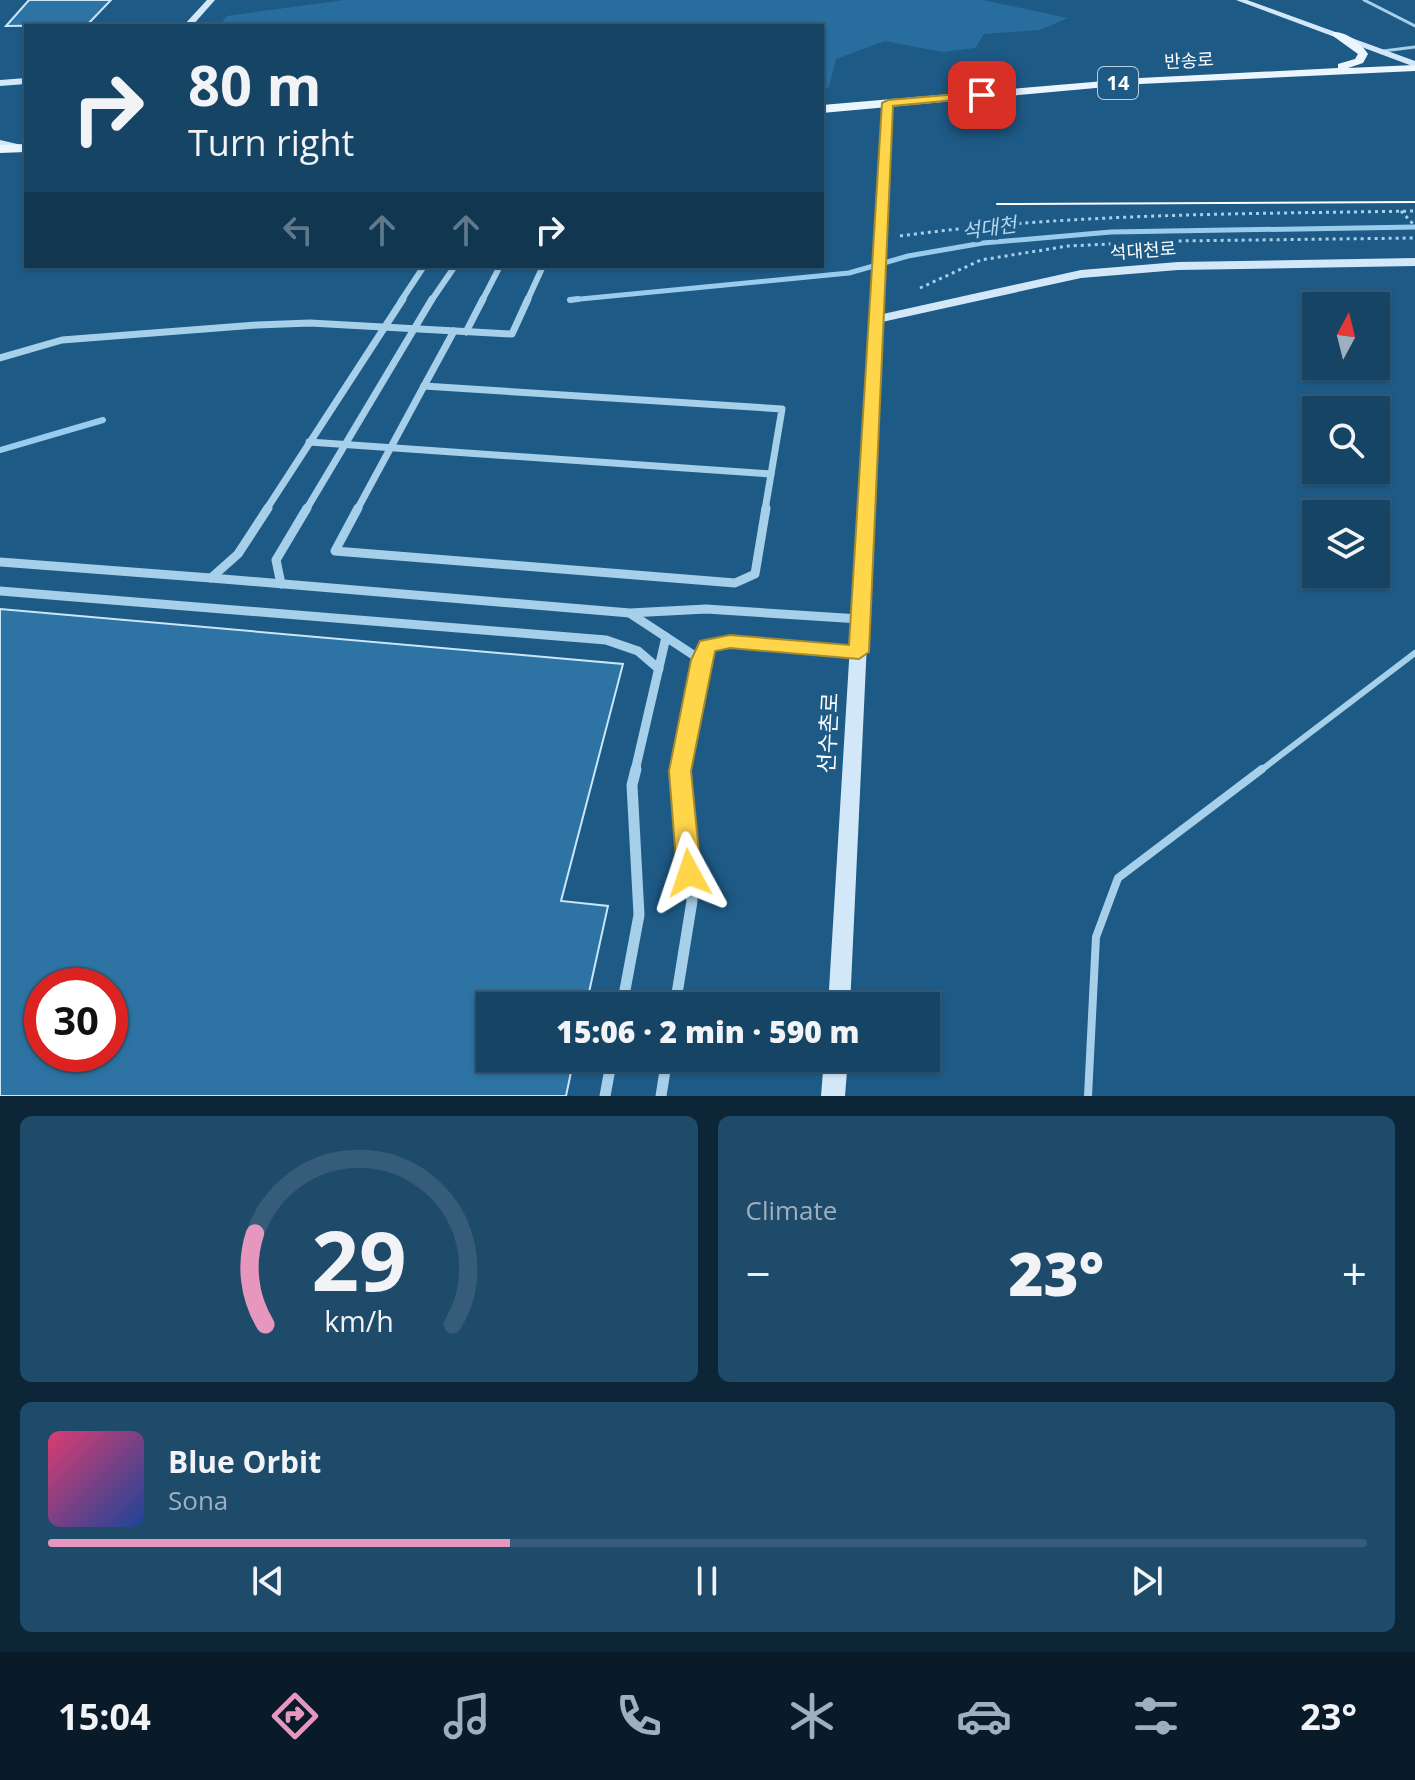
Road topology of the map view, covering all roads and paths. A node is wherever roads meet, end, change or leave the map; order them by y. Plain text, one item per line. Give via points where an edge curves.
1 (211, 0) edge
2 (1240, 0) edge
3 (1364, 0) edge
4 (189, 24) edge
5 (1415, 26) edge
6 (1337, 34) junction
7 (1415, 47) edge
8 (1383, 51) junction
9 (1415, 66) edge
10 (1309, 73) junction
11 (24, 81) edge
12 (0, 83) edge
13 (888, 103) junction
14 (824, 109) edge
15 (0, 143) edge
16 (24, 148) edge
17 (0, 149) edge
18 (1401, 211) junction
19 (1415, 211) edge
20 (1415, 226) edge
21 (900, 236) dead end
22 (1415, 238) edge
23 (1415, 262) edge
24 (423, 268) edge
25 (454, 268) edge
26 (499, 268) edge
27 (542, 268) edge
28 (920, 288) dead end
29 (878, 319) junction
30 (382, 327) junction
31 (412, 329) junction
32 (454, 331) junction
33 (466, 332) junction
34 (0, 358) edge
35 (424, 386) junction
36 (309, 442) junction
37 (345, 444) junction
38 (391, 448) junction
39 (771, 474) junction
40 (0, 562) edge
41 (211, 578) junction
42 (281, 584) junction
43 (0, 591) edge
44 (630, 613) junction
45 (861, 619) junction
46 (666, 637) junction
47 (859, 652) junction
48 (1415, 653) edge
49 (701, 660) junction
50 (659, 669) dead end
51 (625, 992) edge
52 (677, 992) edge
53 (840, 992) edge
54 (609, 1072) edge
55 (665, 1072) edge
56 (835, 1072) edge
57 (605, 1096) edge
58 (661, 1096) edge
59 (833, 1096) edge
60 (1088, 1096) edge

1 - 4 main road
2 - 6 main road
3 - 5 lane
6 - 8 main road
6 - 10 main road via 1359,48 1363,58
7 - 8 lane
8 - 9 main road
9 - 10 main road, 반송로 / 14
10 - 13 main road, 반송로 / 14 via 1140,81
11 - 12 main road
13 - 14 main road, 반송로 / 14
13 - 29 main road, 선수촌로
15 - 16 main road
16 - 17 main road
18 - 19 path
18 - 20 path
18 - 21 path via 1103,216
22 - 28 path via 1068,246 981,260
23 - 29 main road, 석대천로 via 1178,266 1081,274
24 - 30 street
25 - 31 street
26 - 33 street
27 - 33 street via 512,334
29 - 45 main road, 선수촌로
30 - 31 street
30 - 34 street via 310,323 147,332 62,340
30 - 36 street
31 - 32 street
31 - 37 street
32 - 33 street
32 - 35 street
35 - 38 street
35 - 39 street via 782,409
36 - 37 street
36 - 41 street via 238,554
37 - 38 street
37 - 42 street via 276,560
38 - 39 street
38 - 39 street via 335,551 735,583 755,574
40 - 41 street
41 - 42 street
42 - 44 street
43 - 50 street via 567,636 627,644 643,651
44 - 45 street via 706,609
44 - 46 street
45 - 47 main road, 선수촌로
46 - 49 street
46 - 51 street via 632,785 639,915
47 - 49 street via 730,642 707,646
47 - 53 main road, 선수촌로
48 - 60 lane via 1118,878 1096,937
49 - 52 street via 680,771 692,901
54 - 57 street
55 - 58 street
56 - 59 main road

